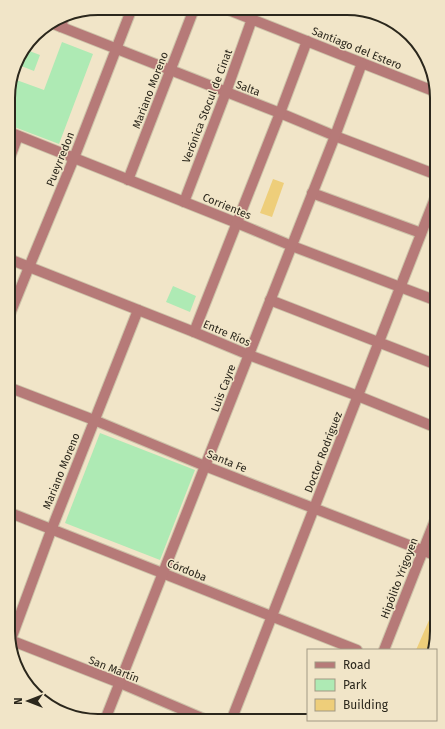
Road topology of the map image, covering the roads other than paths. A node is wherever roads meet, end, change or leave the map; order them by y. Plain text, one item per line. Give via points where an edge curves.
1 (129, 15) edge
2 (192, 15) edge
3 (242, 15) edge
4 (252, 19) junction
5 (57, 25) edge
6 (307, 41) junction
7 (116, 49) junction
8 (362, 64) junction
9 (171, 71) junction
10 (429, 89) edge
11 (226, 92) junction
12 (280, 114) junction
13 (15, 134) edge
14 (335, 136) junction
15 (74, 158) junction
16 (430, 172) edge
17 (128, 180) junction
18 (312, 193) junction
19 (184, 202) junction
20 (430, 210) edge
21 (237, 223) junction
22 (421, 233) junction
23 (292, 246) junction
24 (15, 262) edge
25 (28, 267) junction
26 (400, 287) junction
27 (430, 298) edge
28 (270, 300) junction
29 (15, 301) edge
30 (138, 310) junction
31 (194, 332) junction
32 (378, 342) junction
33 (249, 355) junction
34 (430, 362) edge
35 (15, 390) edge
36 (358, 396) junction
37 (94, 420) junction
38 (430, 425) edge
39 (205, 466) junction
40 (314, 508) junction
41 (15, 515) edge
42 (52, 528) junction
43 (430, 532) edge
44 (422, 551) junction
45 (430, 554) edge
46 (162, 573) junction
47 (271, 617) junction
48 (15, 628) edge
49 (16, 643) edge
50 (354, 649) edge
51 (384, 649) edge
52 (120, 684) junction
53 (108, 714) edge
54 (192, 714) edge
55 (234, 714) edge

1 - 7 street, Pueyrredon
2 - 9 street, Mariano Moreno
3 - 4 street, Santiago del Estero
4 - 6 street, Santiago del Estero
4 - 11 street, Verónica Stocul de Cinat
5 - 7 street, Salta
6 - 8 street, Santiago del Estero
6 - 12 street
7 - 9 street, Salta
7 - 15 street, Pueyrredon
8 - 10 street, Santiago del Estero
8 - 14 street, Luis Cayre
9 - 11 street, Salta
9 - 17 street, Mariano Moreno
11 - 12 street, Salta
11 - 19 street, Verónica Stocul de Cinat
12 - 14 street, Salta
12 - 21 street
13 - 15 street, Corrientes
14 - 16 street, Salta
14 - 18 street, Luis Cayre
15 - 17 street, Corrientes
15 - 25 street, Pueyrredon
17 - 19 street, Corrientes
18 - 22 street
18 - 23 street, Luis Cayre
19 - 21 street, Corrientes
20 - 22 street, Doctor Rodríguez
21 - 23 street, Corrientes
21 - 31 street
22 - 26 street, Doctor Rodríguez
23 - 26 street, Corrientes
23 - 28 street, Luis Cayre
24 - 25 street, Entre Ríos
25 - 29 street, Pueyrredon
25 - 30 street, Entre Ríos
26 - 27 street, Corrientes
26 - 32 street, Doctor Rodríguez
28 - 32 street
28 - 33 street, Luis Cayre
30 - 31 street, Entre Ríos
30 - 37 street, Mariano Moreno
31 - 33 street, Entre Ríos
32 - 34 street
32 - 36 street, Doctor Rodríguez
33 - 36 street, Entre Ríos
33 - 39 street, Luis Cayre
35 - 37 street, Santa Fe
36 - 38 street, Entre Ríos
36 - 40 street, Doctor Rodríguez
37 - 39 street, Santa Fe
37 - 42 street, Mariano Moreno
39 - 40 street, Santa Fe
39 - 46 street, Luis Cayre
40 - 44 street, Santa Fe
40 - 47 street, Doctor Rodríguez
41 - 42 street, Córdoba
42 - 46 street, Córdoba
42 - 48 street, Mariano Moreno
43 - 44 street, Hipólito Yrigoyen
44 - 45 street, Santa Fe
44 - 51 street, Hipólito Yrigoyen
46 - 47 street, Córdoba
46 - 52 street, Luis Cayre
47 - 50 street, Córdoba
47 - 55 street, Doctor Rodríguez
49 - 52 street, San Martín
52 - 53 street, Luis Cayre
52 - 54 street, San Martín

